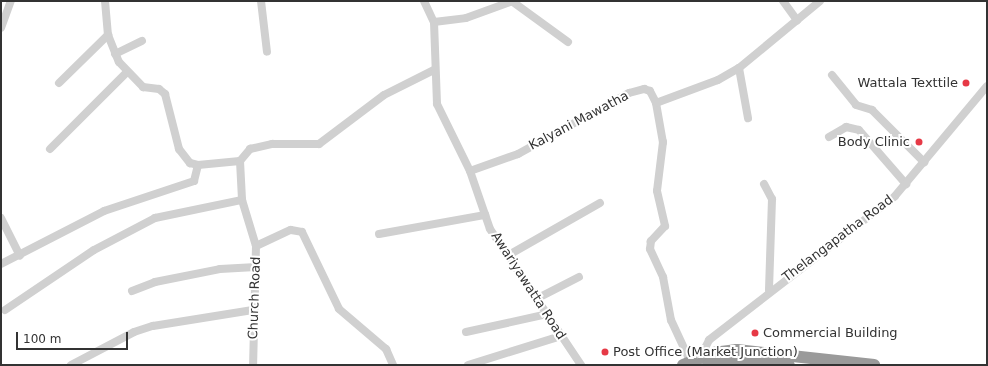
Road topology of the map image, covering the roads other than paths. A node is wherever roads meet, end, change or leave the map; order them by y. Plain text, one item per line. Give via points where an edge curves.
1 (11, 1) edge
2 (105, 1) edge
3 (261, 1) edge
4 (424, 1) edge
5 (783, 1) edge
6 (820, 1) edge
7 (513, 2) edge
8 (797, 20) junction
9 (434, 22) junction
10 (1, 28) edge
11 (108, 35) junction
12 (142, 41) dead end
13 (568, 42) dead end
14 (267, 52) dead end
15 (115, 54) junction
16 (739, 68) junction
17 (434, 70) junction
18 (126, 73) junction
19 (832, 75) dead end
20 (59, 83) dead end
21 (987, 86) edge
22 (656, 103) junction
23 (748, 118) dead end
24 (829, 137) dead end
25 (50, 149) dead end
26 (240, 160) junction
27 (924, 162) junction
28 (198, 165) junction
29 (470, 171) junction
30 (764, 184) dead end
31 (906, 184) junction
32 (242, 200) junction
33 (600, 203) dead end
34 (484, 215) junction
35 (1, 218) edge
36 (379, 234) dead end
37 (256, 246) junction
38 (20, 256) junction
39 (507, 256) junction
40 (1, 264) edge
41 (257, 267) junction
42 (579, 277) dead end
43 (769, 290) junction
44 (132, 291) dead end
45 (538, 298) junction
46 (5, 310) dead end
47 (253, 310) junction
48 (548, 314) junction
49 (466, 332) dead end
50 (560, 336) junction
51 (707, 362) edge
52 (687, 363) edge
53 (71, 365) edge
54 (253, 365) edge
55 (394, 365) edge
56 (468, 365) edge
57 (581, 365) edge
58 (789, 365) edge
59 (874, 365) edge

1 - 10 street
2 - 11 street
3 - 14 street
4 - 9 street, Awariyawatta Road
5 - 8 street
6 - 8 street
7 - 9 street via 466,18
7 - 13 street
8 - 16 street
9 - 17 street, Awariyawatta Road
11 - 15 street
11 - 20 street
12 - 15 street
15 - 18 street
16 - 22 street
16 - 23 street
17 - 26 street via 384,94 319,144 272,144 250,149
17 - 29 street, Awariyawatta Road via 436,104
18 - 25 street
18 - 28 street via 143,87 159,89 164,94 179,149 190,163
19 - 27 street via 856,105 872,110
21 - 27 street, Thelangapatha Road
22 - 29 street, Kalyani Mawatha via 650,91 644,89 629,93 518,154
22 - 52 street via 663,142 657,191 666,226 651,241 650,249 663,277 670,320
24 - 31 street via 846,128 859,130
26 - 28 street
26 - 32 street, Church Road
27 - 31 street, Thelangapatha Road
28 - 38 street via 194,181 104,211
29 - 34 street, Awariyawatta Road
30 - 43 street via 772,199
31 - 43 street, Thelangapatha Road via 864,222
32 - 37 street, Church Road
32 - 46 street via 155,218 94,250
33 - 39 street
34 - 36 street
34 - 39 street, Awariyawatta Road
35 - 38 street
37 - 41 street, Church Road
37 - 55 street via 291,230 302,232 338,309 382,345
38 - 40 street
39 - 45 street, Awariyawatta Road
41 - 44 street via 213,270 155,282
41 - 47 street, Church Road
42 - 45 street
43 - 51 street, Thelangapatha Road via 708,340
45 - 48 street, Awariyawatta Road
47 - 53 street via 153,326 134,332
47 - 54 street, Church Road
48 - 49 street
48 - 50 street, Awariyawatta Road
50 - 56 street
50 - 57 street, Awariyawatta Road
51 - 52 highway
51 - 58 highway via 735,360
51 - 59 highway via 737,350

